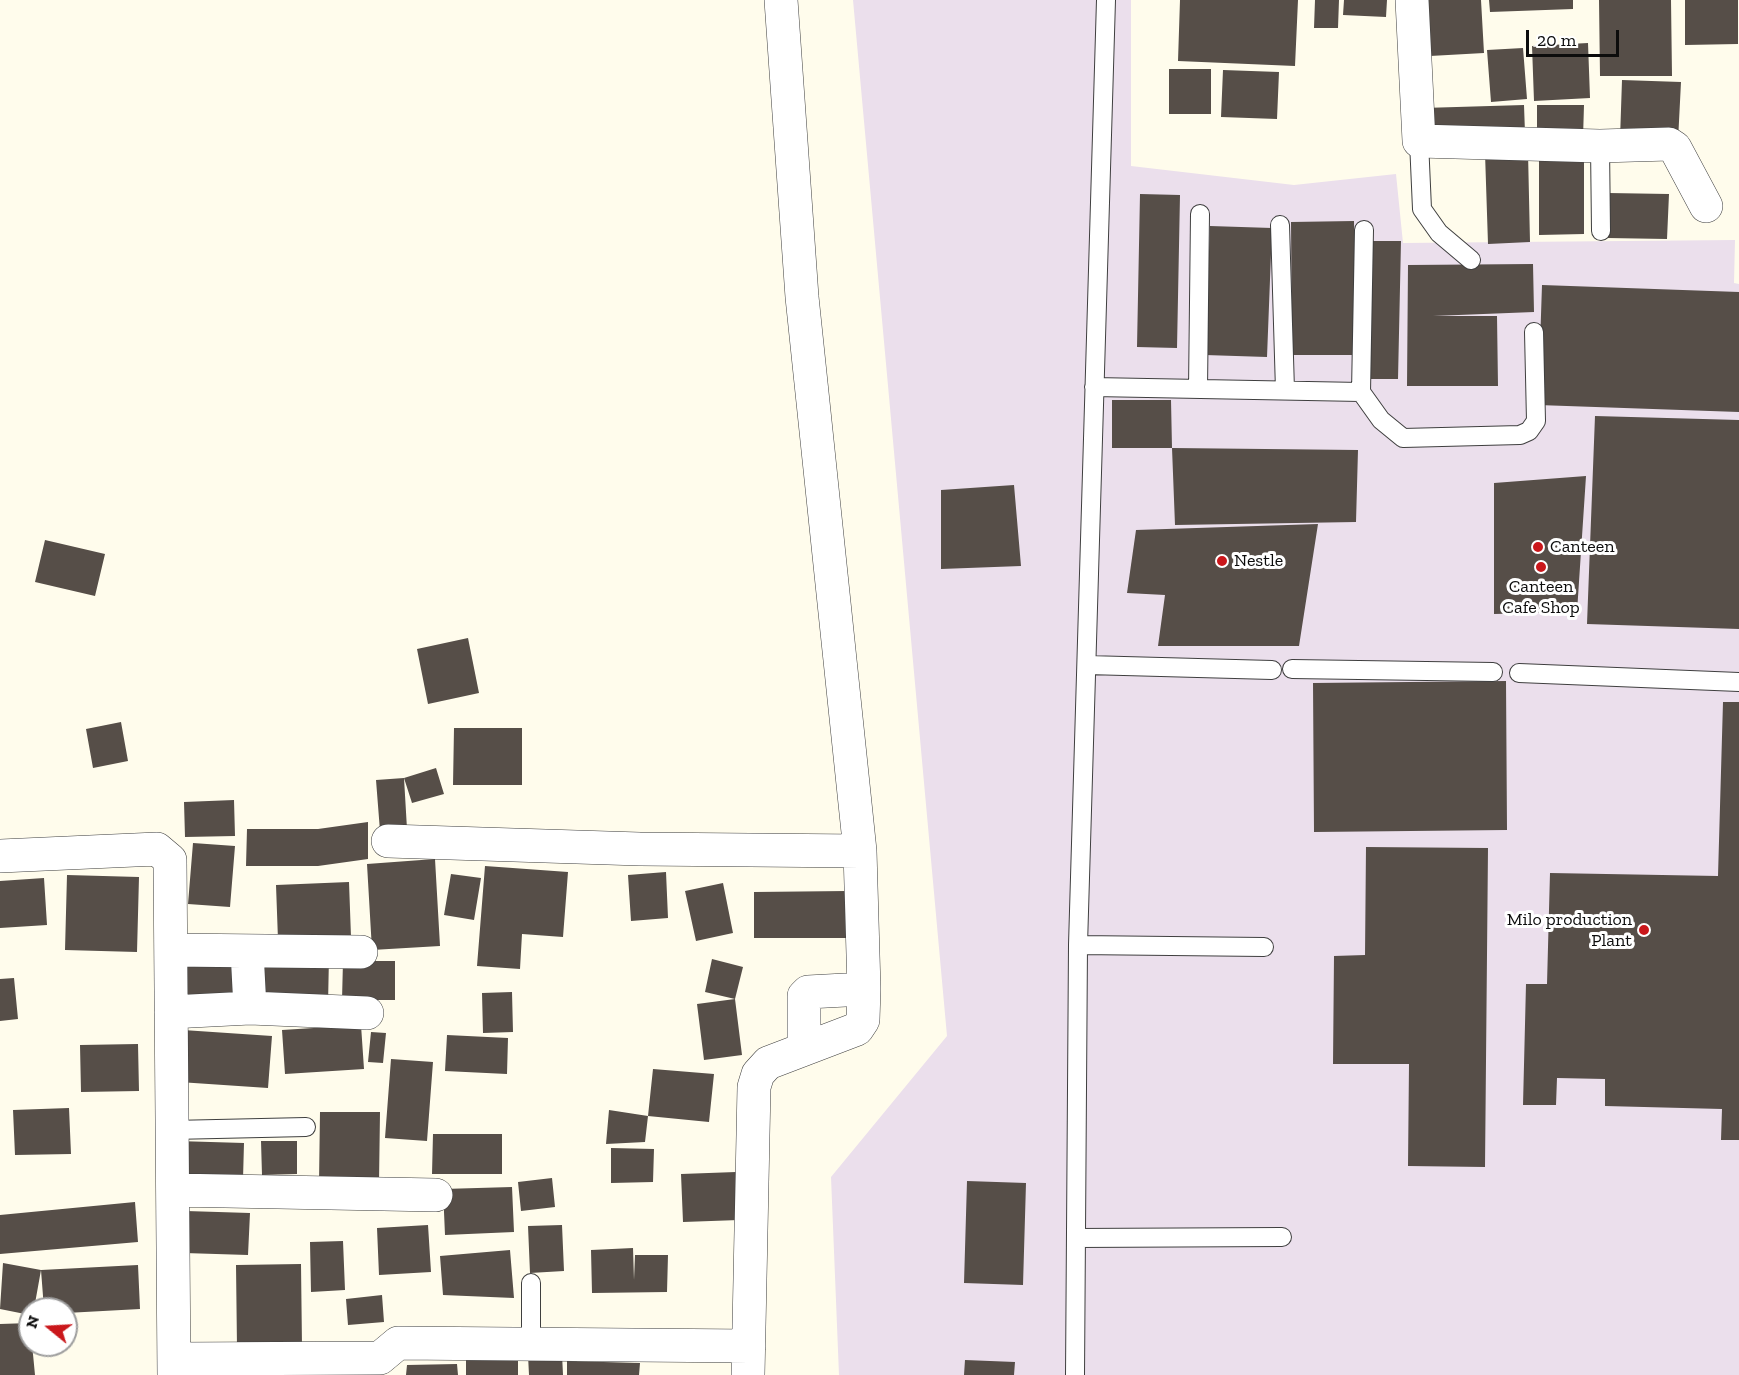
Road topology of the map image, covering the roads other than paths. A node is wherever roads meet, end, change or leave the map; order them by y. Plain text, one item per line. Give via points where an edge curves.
1 (781, 0) edge
2 (1106, 0) edge
3 (1412, 0) edge
4 (1419, 141) junction
5 (1600, 146) junction
6 (1706, 206) dead end
7 (1200, 214) dead end
8 (1280, 225) dead end
9 (1364, 230) dead end
10 (1600, 231) dead end
11 (1471, 260) dead end
12 (1534, 332) dead end
13 (1094, 387) junction
14 (1198, 389) junction
15 (1285, 390) junction
16 (1361, 392) junction
17 (1087, 665) junction
18 (1292, 669) dead end
19 (1272, 670) dead end
20 (1493, 672) dead end
21 (1519, 673) dead end
22 (1739, 682) edge
23 (387, 841) dead end
24 (860, 851) junction
25 (0, 856) edge
26 (1078, 945) junction
27 (1264, 947) dead end
28 (171, 950) junction
29 (247, 951) junction
30 (361, 952) dead end
31 (864, 989) junction
32 (250, 1008) junction
33 (171, 1012) junction
34 (367, 1012) dead end
35 (804, 1050) junction
36 (306, 1127) dead end
37 (172, 1130) junction
38 (173, 1190) junction
39 (436, 1195) dead end
40 (1282, 1237) dead end
41 (1076, 1238) junction
42 (531, 1283) dead end
43 (531, 1343) junction
44 (749, 1361) edge
45 (174, 1367) edge
46 (1075, 1375) edge

1 - 24 street via 802,297
2 - 13 lane
3 - 4 street
4 - 5 street
4 - 11 lane via 1422,210 1439,233
5 - 6 street via 1673,145
5 - 10 lane
7 - 14 lane
8 - 15 lane
9 - 16 lane
12 - 16 lane via 1536,421 1529,431 1403,438 1381,420
13 - 14 lane
13 - 17 lane
14 - 15 lane
15 - 16 lane
17 - 19 lane
17 - 26 lane
18 - 20 lane
21 - 22 lane
23 - 24 street
24 - 31 street
25 - 28 street via 157,849 170,860
26 - 27 lane
26 - 41 lane
28 - 29 street
28 - 33 street
29 - 30 street
29 - 32 street
31 - 35 street via 863,1020 857,1029
31 - 35 street via 808,992 802,1001
32 - 33 street
32 - 34 street
33 - 37 street
35 - 44 street via 768,1063 758,1074 754,1087
36 - 37 lane
37 - 38 street
38 - 39 street
38 - 45 street
40 - 41 lane
41 - 46 lane
42 - 43 lane
43 - 44 street
43 - 45 street via 399,1343 380,1358

